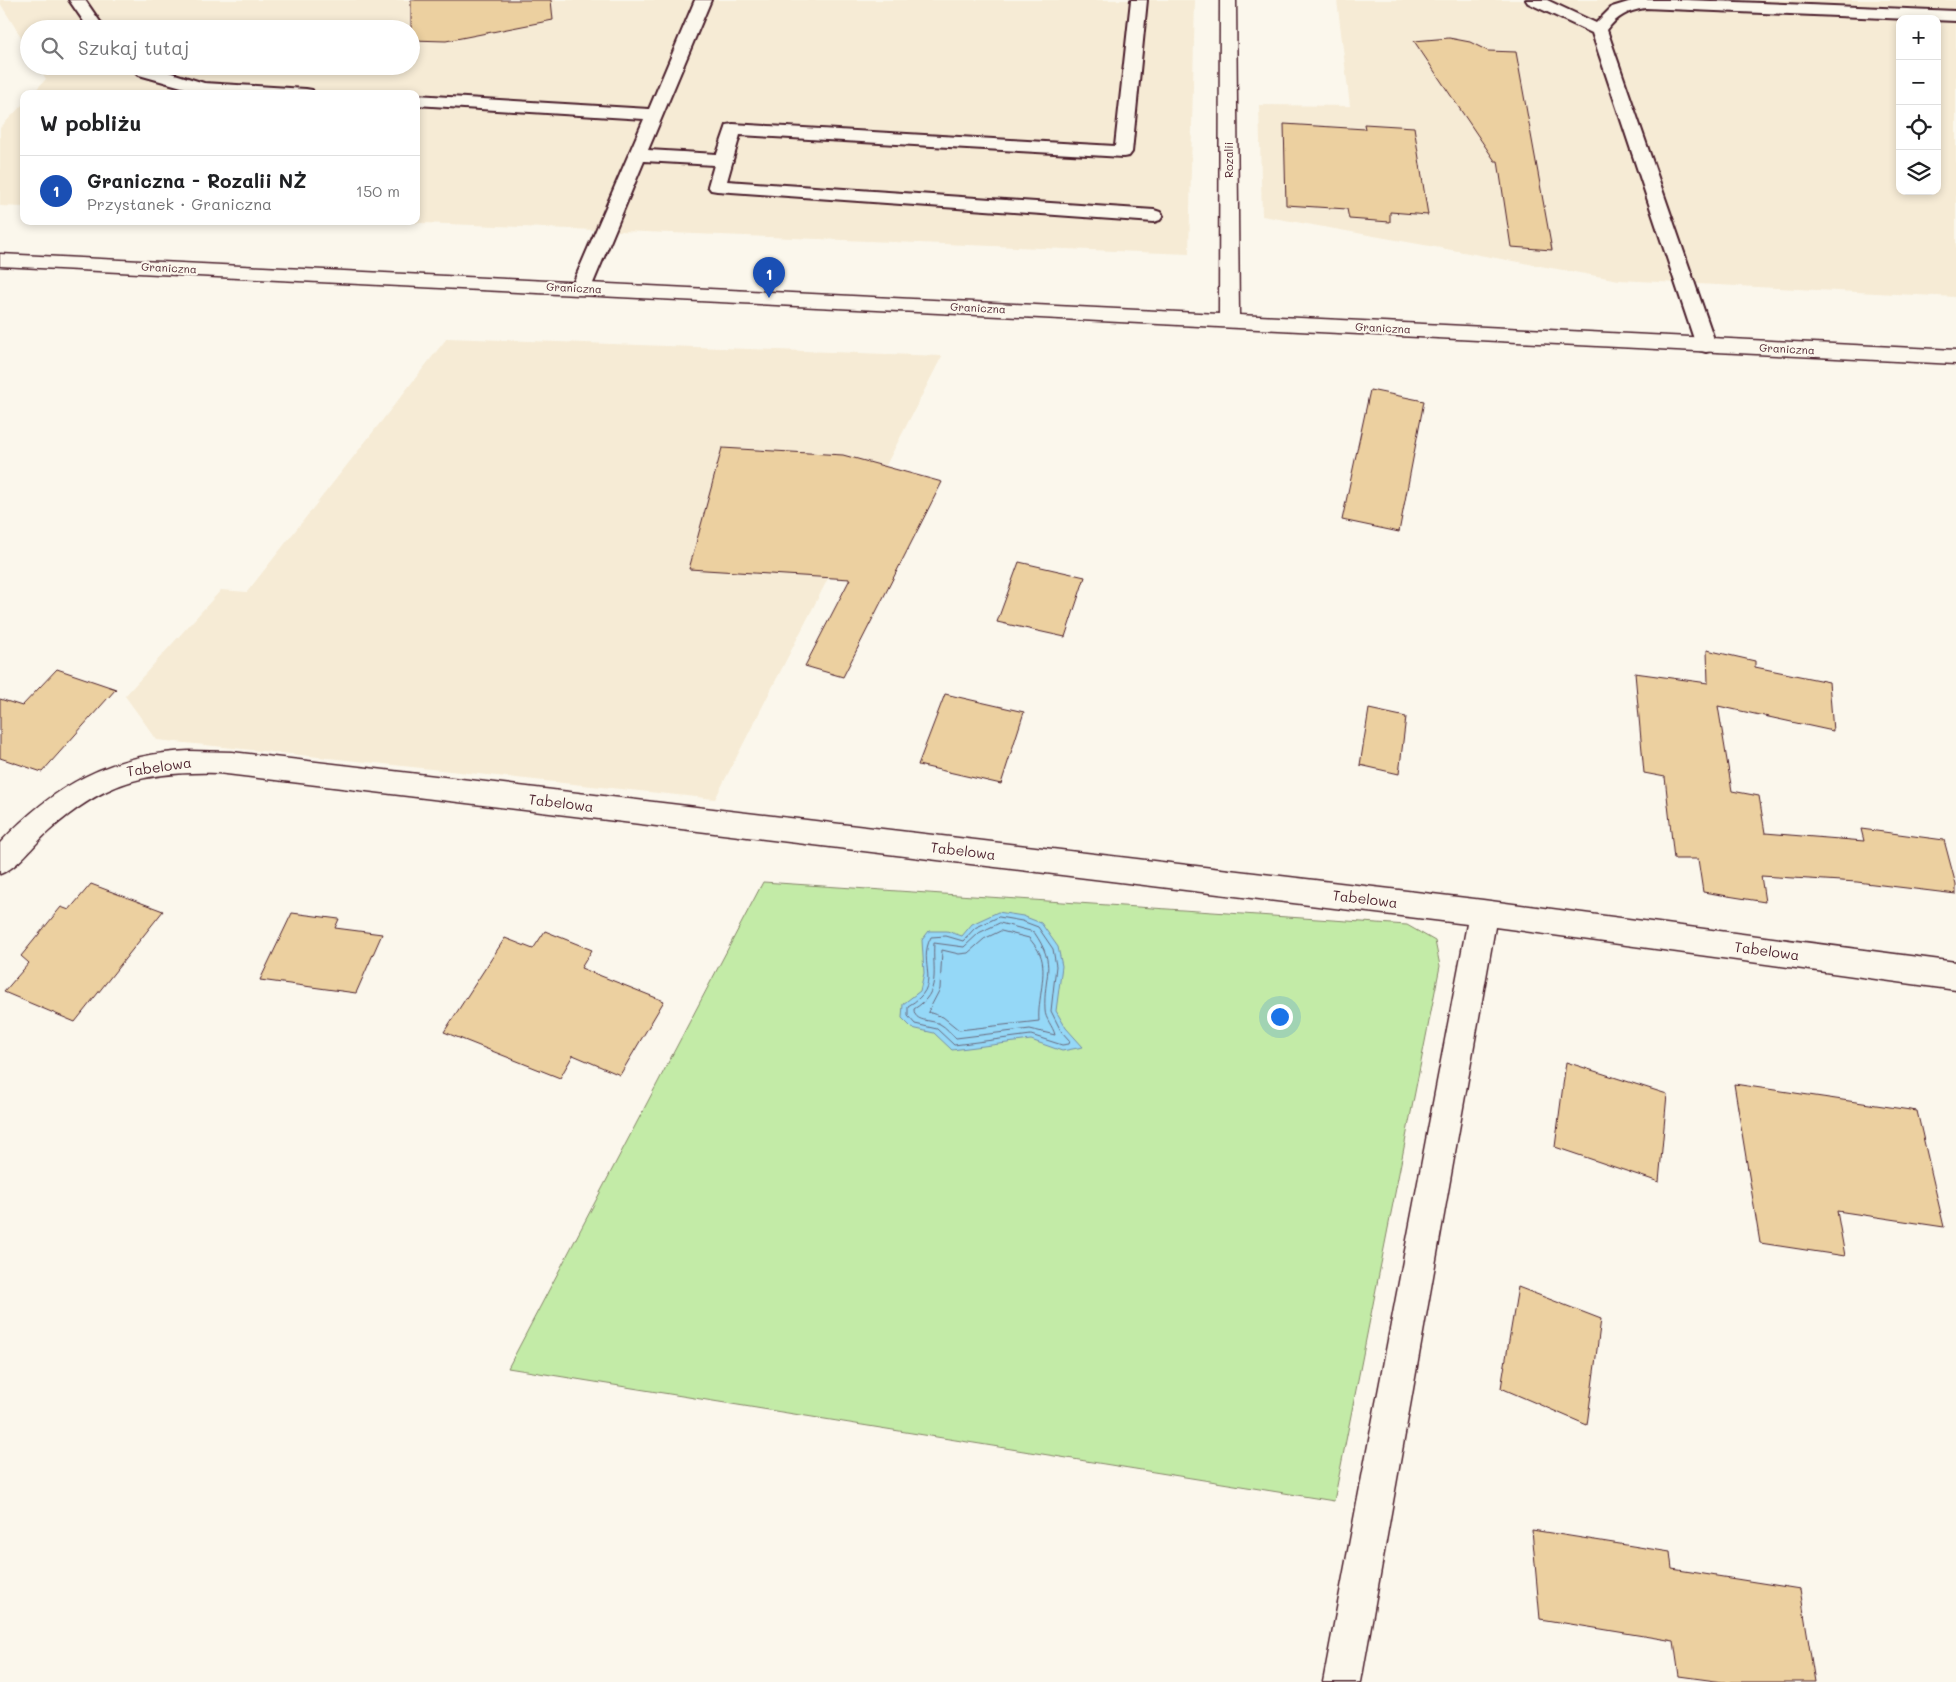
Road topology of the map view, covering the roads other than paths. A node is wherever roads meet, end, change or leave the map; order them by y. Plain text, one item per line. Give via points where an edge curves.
1 (77, 0) edge
2 (703, 0) edge
3 (1139, 0) edge
4 (1228, 0) edge
5 (1534, 0) edge
6 (1956, 16) edge
7 (91, 20) edge
8 (1599, 30) junction
9 (159, 75) edge
10 (237, 90) edge
11 (420, 100) edge
12 (654, 114) junction
13 (637, 155) junction
14 (724, 160) junction
15 (1154, 216) dead end
16 (0, 260) edge
17 (581, 288) junction
18 (1229, 320) junction
19 (1706, 345) junction
20 (1956, 357) edge
21 (0, 862) edge
22 (1483, 913) junction
23 (1956, 976) edge
24 (1342, 1682) edge

1 - 7 lane
2 - 12 lane
3 - 14 lane via 1123,152 733,129
4 - 18 street, Rozalii
5 - 8 lane
6 - 8 lane via 1645,3 1626,6 1609,15
8 - 19 lane
9 - 10 lane via 203,88
11 - 12 lane
12 - 13 lane
13 - 14 lane
13 - 17 lane
14 - 15 lane via 717,186
16 - 17 street, Graniczna
17 - 18 street, Graniczna
18 - 19 street, Graniczna
19 - 20 street, Graniczna
21 - 22 street, Tabelowa via 16,844 84,789 118,773 189,760
22 - 23 street, Tabelowa
22 - 24 street

